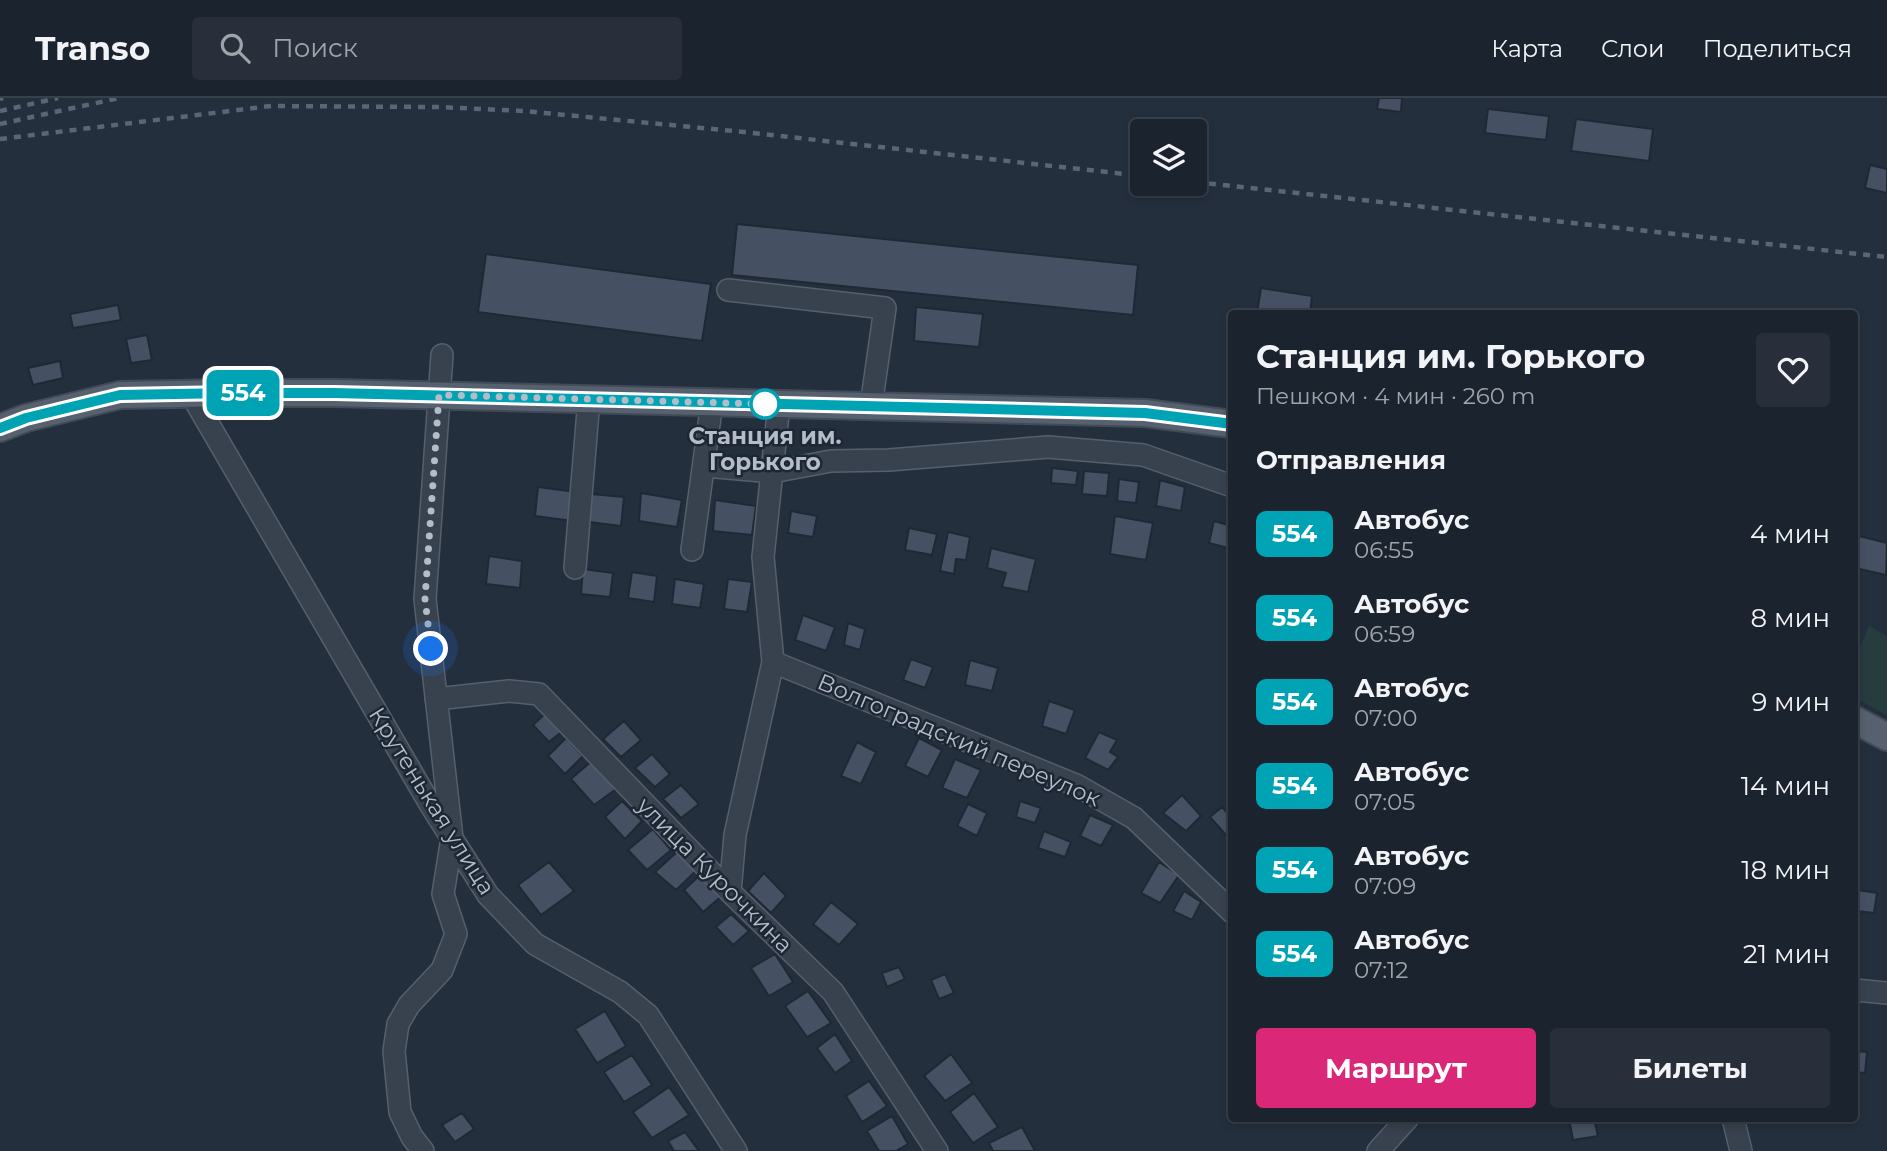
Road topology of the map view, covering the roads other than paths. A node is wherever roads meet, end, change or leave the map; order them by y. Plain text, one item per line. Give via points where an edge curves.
1 (728, 290) dead end
2 (442, 355) dead end
3 (191, 394) junction
4 (439, 395) junction
5 (589, 399) junction
6 (712, 402) junction
7 (779, 404) junction
8 (871, 406) junction
9 (1228, 423) edge
10 (0, 429) edge
11 (705, 466) junction
12 (772, 472) junction
13 (1228, 485) edge
14 (692, 550) dead end
15 (575, 568) dead end
16 (773, 662) junction
17 (436, 699) junction
18 (1858, 722) edge
19 (1887, 737) edge
20 (452, 838) junction
21 (730, 892) junction
22 (1228, 908) edge
23 (1858, 990) edge
24 (1887, 993) edge
25 (1404, 1122) edge
26 (1734, 1122) edge
27 (423, 1151) edge
28 (736, 1151) edge
29 (937, 1151) edge
30 (1378, 1151) edge
31 (1741, 1151) edge

1 - 8 street via 885,308
2 - 4 street
3 - 4 main road
3 - 10 main road via 120,395
3 - 20 street, Крутенькая улица
4 - 5 main road
4 - 17 street via 425,599
5 - 6 main road
5 - 15 street
6 - 7 main road
6 - 11 street
7 - 8 main road
7 - 12 street
8 - 9 main road via 1145,413
11 - 12 street
11 - 14 street
12 - 13 street via 831,461 1048,447 1143,455
12 - 16 street via 763,557
16 - 21 street via 735,835
16 - 22 street, Волгоградский переулок via 1076,785 1134,818
17 - 20 street
17 - 21 street, улица Курочкина via 509,691 539,694
18 - 19 main road
20 - 27 street via 443,894 456,934 452,951 397,1024 394,1051 400,1112
20 - 28 street, Крутенькая улица via 488,895 536,944 620,992 648,1014
21 - 29 street, улица Курочкина via 832,992
23 - 24 street
25 - 30 street
26 - 31 street

